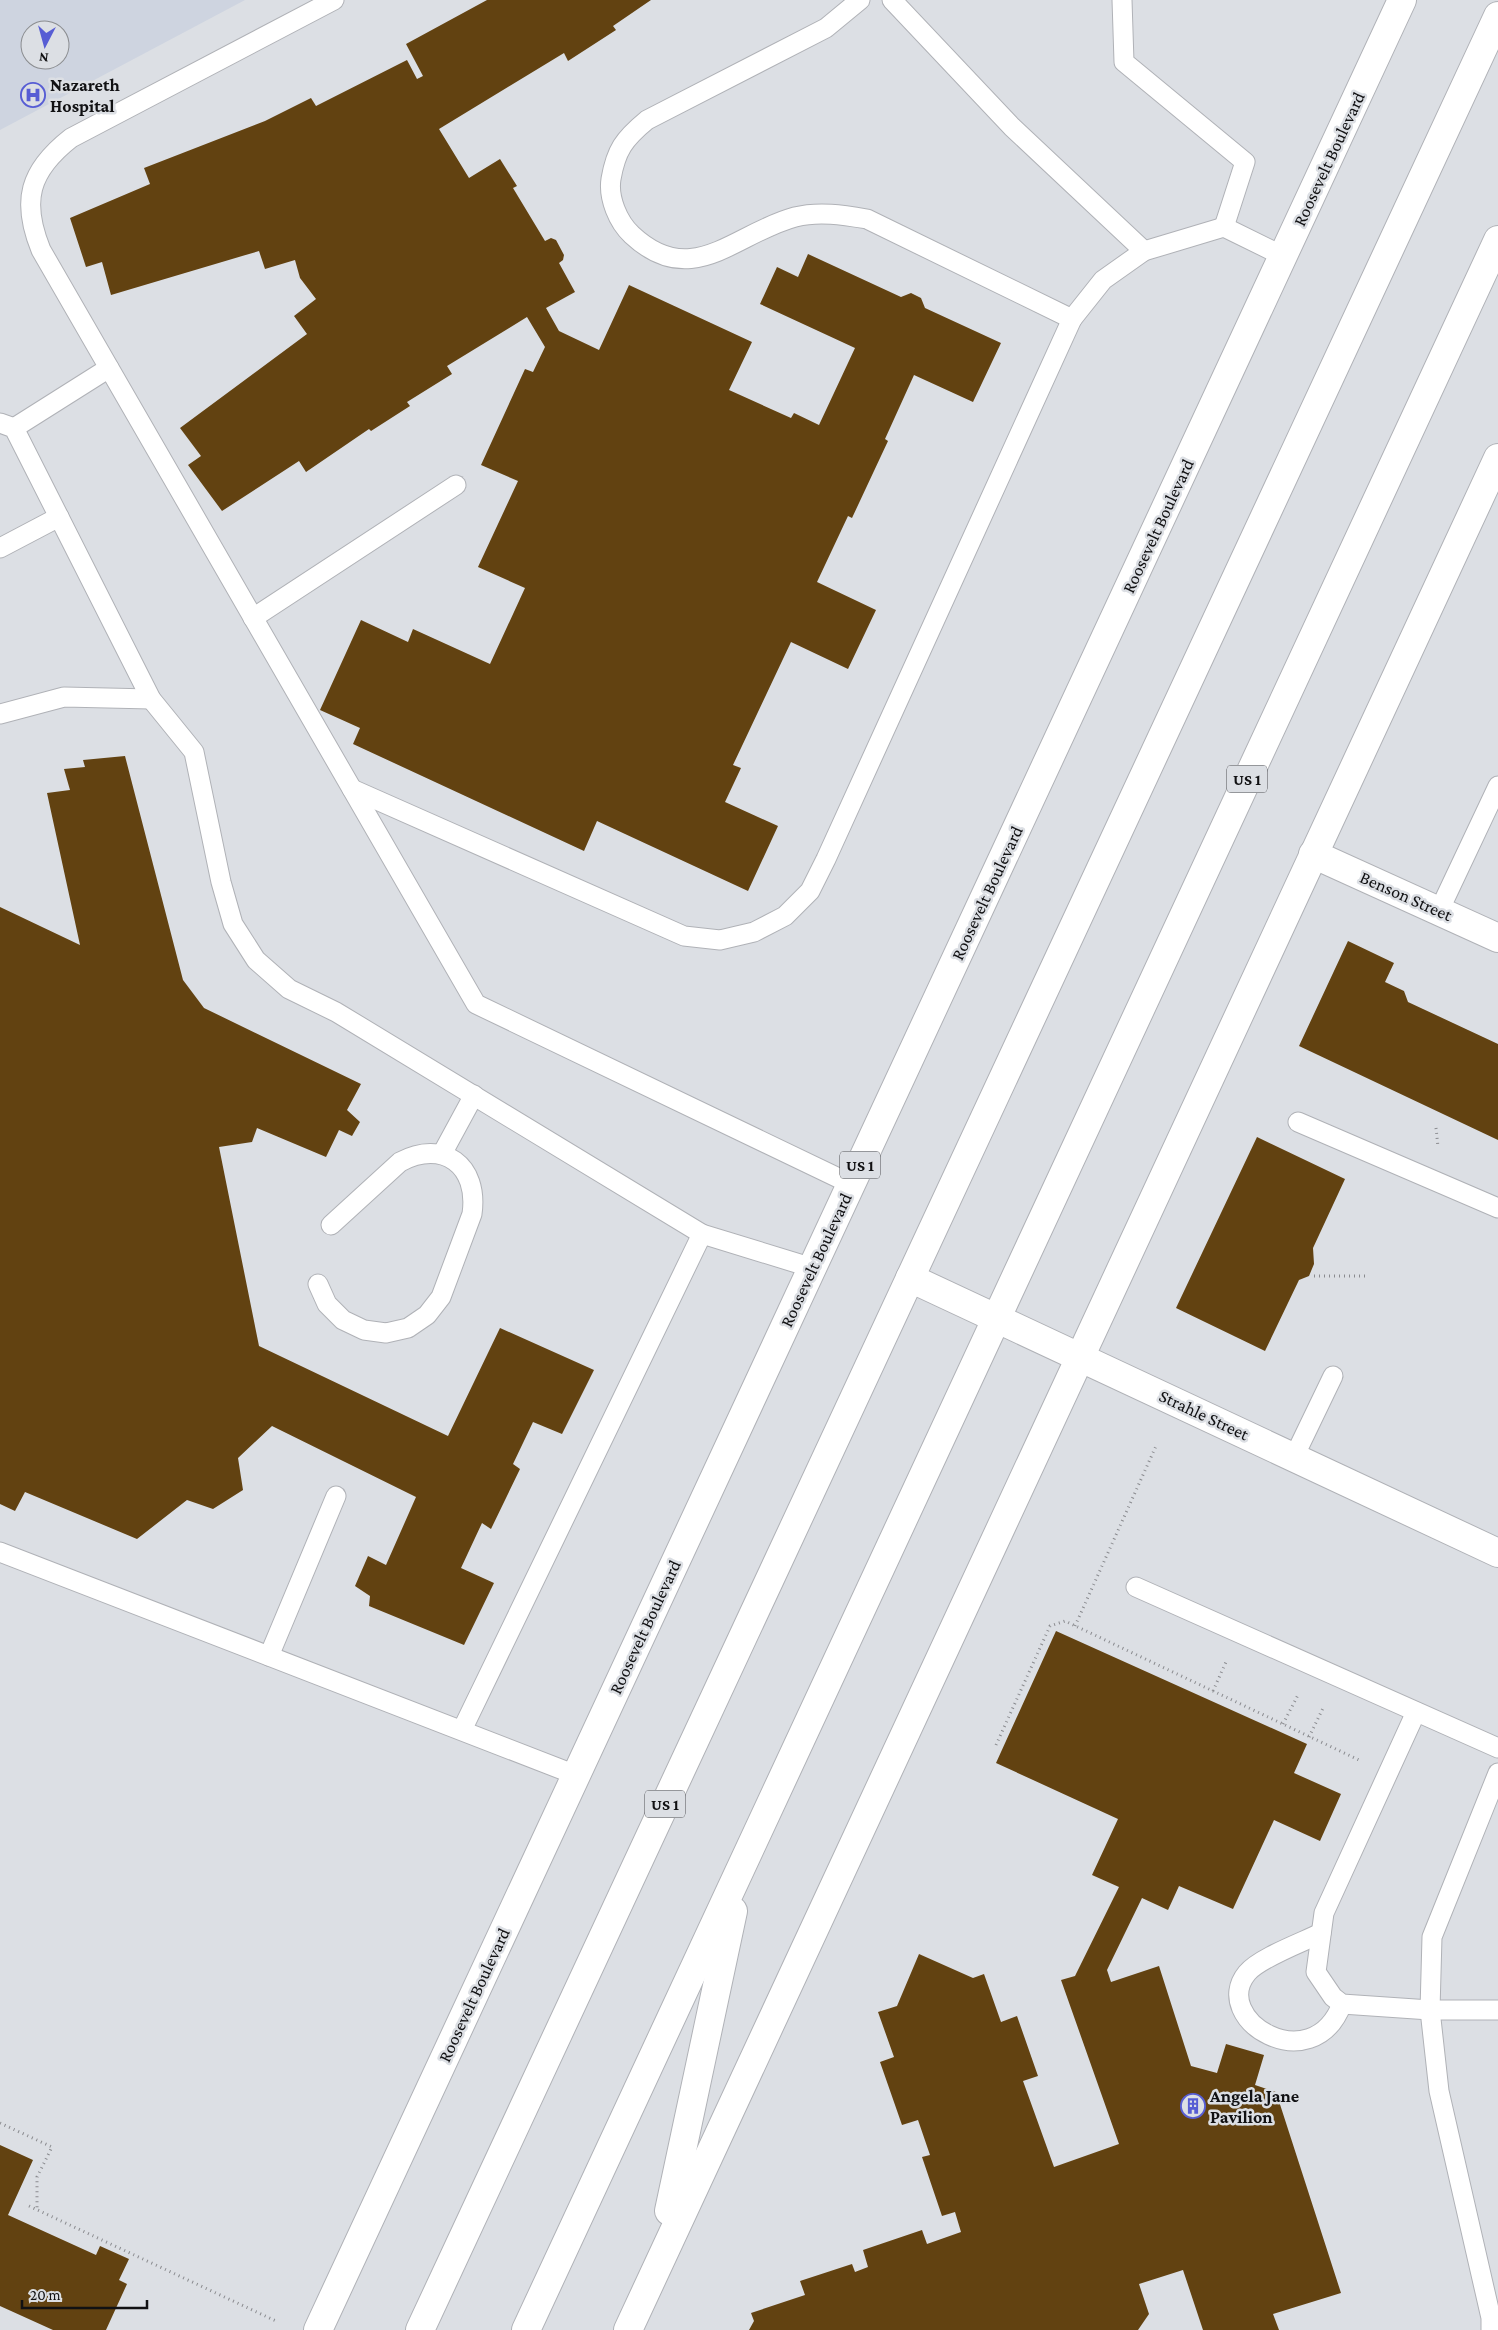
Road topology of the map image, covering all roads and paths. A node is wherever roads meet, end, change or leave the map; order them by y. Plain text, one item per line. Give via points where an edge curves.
1 (334, 0) edge
2 (860, 0) edge
3 (892, 0) edge
4 (1122, 0) edge
5 (1402, 0) edge
6 (1498, 16) edge
7 (1224, 227) junction
8 (1498, 240) edge
9 (1144, 251) junction
10 (1283, 256) junction
11 (1072, 319) junction
12 (109, 368) junction
13 (7, 426) edge
14 (1498, 458) edge
15 (456, 485) dead end
16 (59, 516) junction
17 (0, 548) edge
18 (253, 618) junction
19 (151, 700) junction
20 (0, 714) edge
21 (1498, 786) edge
22 (352, 789) junction
23 (1313, 854) junction
24 (1439, 911) junction
25 (1498, 938) edge
26 (474, 1095) junction
27 (1298, 1122) dead end
28 (442, 1154) junction
29 (851, 1184) junction
30 (1498, 1208) edge
31 (332, 1224) dead end
32 (702, 1234) junction
33 (812, 1268) junction
34 (1314, 1276) dead end
35 (1369, 1276) dead end
36 (910, 1278) junction
37 (318, 1284) dead end
38 (997, 1318) junction
39 (1079, 1357) junction
40 (1333, 1376) dead end
41 (1156, 1446) dead end
42 (1294, 1457) junction
43 (336, 1496) dead end
44 (0, 1552) edge
45 (1498, 1553) edge
46 (1136, 1587) dead end
47 (1075, 1626) junction
48 (269, 1656) junction
49 (1416, 1712) junction
50 (462, 1730) junction
51 (996, 1745) dead end
52 (1498, 1748) edge
53 (1359, 1761) dead end
54 (1498, 1773) edge
55 (576, 1775) junction
56 (742, 1864) junction
57 (1321, 1933) junction
58 (1342, 2004) junction
59 (1430, 2010) junction
60 (1498, 2010) edge
61 (0, 2123) edge
62 (29, 2206) dead end
63 (36, 2209) junction
64 (659, 2259) junction
65 (276, 2321) dead end
66 (318, 2330) edge
67 (420, 2330) edge
68 (526, 2330) edge
69 (628, 2330) edge
70 (1491, 2330) edge

1 - 12 lane via 71,138 51,154 37,176 30,200 32,226 41,250
2 - 11 lane via 826,28 647,120 627,136 615,158 610,183 614,208 627,230 645,248 669,257 694,259 719,252 795,217 831,214 867,219
3 - 9 lane via 1012,127
4 - 7 lane via 1124,62 1245,162
5 - 10 main road, Roosevelt Boulevard / US 1
6 - 36 main road, US 1
7 - 9 lane
7 - 10 lane
8 - 38 main road, US 1
9 - 11 lane via 1103,280
10 - 29 main road, Roosevelt Boulevard / US 1
11 - 22 lane via 826,859 810,891 785,916 754,932 720,940 684,936
12 - 13 lane
12 - 18 lane
13 - 16 lane
14 - 23 main road
15 - 18 lane
16 - 17 lane
16 - 19 lane
18 - 22 lane
19 - 20 lane via 64,697
19 - 26 lane via 194,752 233,924 256,960 289,989 336,1012
21 - 24 lane
22 - 29 lane via 476,1004
23 - 24 main road, Benson Street
23 - 39 main road
24 - 25 main road, Benson Street
26 - 28 lane
26 - 32 lane
27 - 30 lane
28 - 31 lane via 427,1152 400,1162
28 - 37 lane via 466,1171 474,1199 472,1214 442,1297 427,1315 408,1328 386,1332 364,1330 343,1320 327,1304
29 - 33 main road, Roosevelt Boulevard / US 1
32 - 33 lane
32 - 50 lane
33 - 55 main road, Roosevelt Boulevard / US 1
34 - 35 path
36 - 38 main road, Strahle Street
36 - 67 main road, US 1
38 - 39 main road, Strahle Street
38 - 56 main road, US 1
39 - 42 main road, Strahle Street
39 - 64 main road
40 - 42 lane
41 - 47 path
42 - 45 main road, Strahle Street
43 - 48 lane
44 - 48 lane
46 - 49 lane
47 - 51 path via 1065,1621 1050,1626
47 - 53 path
48 - 50 lane
49 - 52 lane
49 - 57 lane via 1324,1913
50 - 55 lane
54 - 59 lane via 1432,1937
55 - 66 main road, Roosevelt Boulevard / US 1
56 - 64 main road
56 - 68 main road, US 1
57 - 58 lane via 1316,1972
57 - 58 lane via 1255,1965 1240,1984 1241,2008 1246,2019 1256,2027 1296,2042 1312,2039 1326,2031
58 - 59 lane
59 - 60 lane
59 - 70 lane via 1439,2091 1491,2318
61 - 63 path via 52,2147 37,2177
62 - 63 path
63 - 65 path
64 - 69 main road

